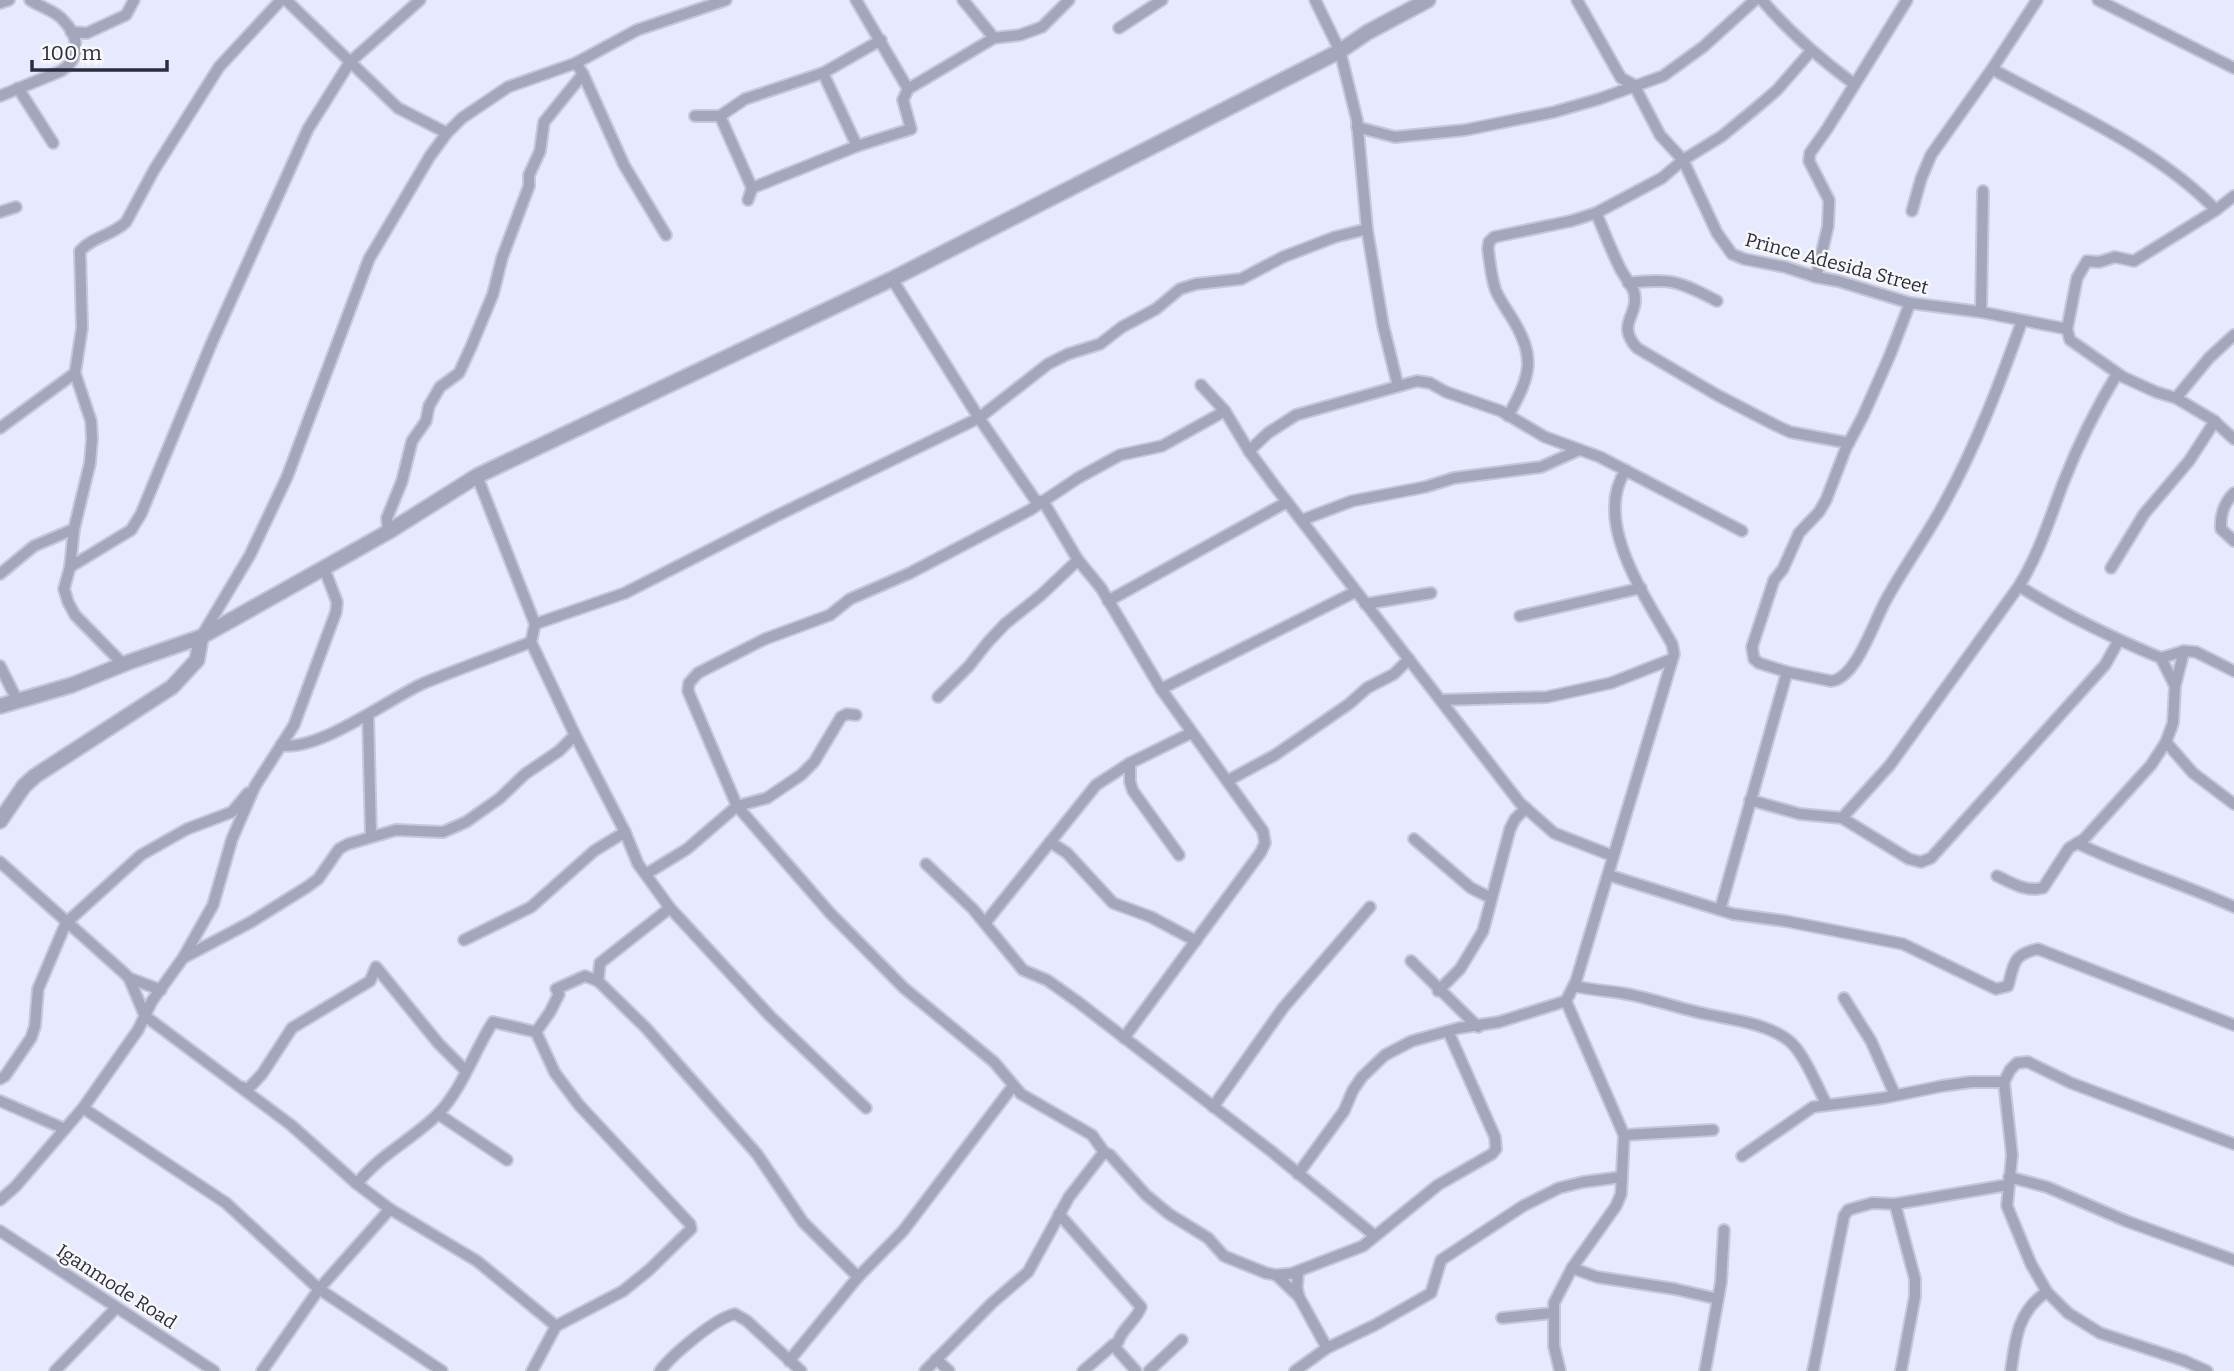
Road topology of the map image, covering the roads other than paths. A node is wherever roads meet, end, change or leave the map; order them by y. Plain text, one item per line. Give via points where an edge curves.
1 (9, 0) edge
2 (30, 0) edge
3 (134, 0) edge
4 (284, 0) edge
5 (420, 0) edge
6 (726, 0) edge
7 (856, 0) edge
8 (963, 0) edge
9 (1069, 0) edge
10 (1162, 0) edge
11 (1315, 0) edge
12 (1429, 0) edge
13 (1577, 0) edge
14 (1755, 0) edge
15 (1762, 0) edge
16 (1907, 0) edge
17 (2036, 0) edge
18 (2098, 0) edge
19 (0, 3) edge
20 (1119, 29) dead end
21 (71, 32) junction
22 (994, 38) junction
23 (881, 40) junction
24 (1340, 51) junction
25 (1811, 51) junction
26 (350, 62) junction
27 (576, 63) junction
28 (2234, 68) edge
29 (1992, 69) junction
30 (823, 73) junction
31 (583, 74) junction
32 (1854, 84) junction
33 (1634, 85) junction
34 (18, 88) junction
35 (908, 89) junction
36 (0, 96) edge
37 (695, 116) dead end
38 (720, 116) junction
39 (1357, 127) junction
40 (447, 133) junction
41 (53, 143) dead end
42 (858, 146) junction
43 (1683, 160) junction
44 (752, 188) junction
45 (1053, 191) dead end
46 (1983, 191) dead end
47 (2234, 195) edge
48 (748, 200) dead end
49 (16, 207) dead end
50 (2216, 210) junction
51 (1912, 211) dead end
52 (0, 212) edge
53 (1596, 212) junction
54 (1367, 229) junction
55 (666, 235) dead end
56 (1816, 277) junction
57 (892, 279) junction
58 (1628, 282) junction
59 (1717, 301) dead end
60 (1910, 303) junction
61 (1981, 312) junction
62 (2022, 321) junction
63 (2067, 329) junction
64 (2234, 335) edge
65 (75, 373) junction
66 (2117, 374) junction
67 (1201, 385) dead end
68 (1398, 386) junction
69 (2176, 398) junction
70 (1225, 411) junction
71 (1508, 416) junction
72 (979, 418) junction
73 (2216, 421) junction
74 (0, 428) edge
75 (2234, 439) edge
76 (1849, 443) junction
77 (1579, 450) junction
78 (1249, 451) junction
79 (1626, 470) junction
80 (477, 477) junction
81 (2234, 493) edge
82 (1042, 501) junction
83 (1287, 502) junction
84 (1302, 520) junction
85 (74, 529) junction
86 (1742, 531) dead end
87 (388, 532) junction
88 (2234, 541) edge
89 (1078, 560) junction
90 (70, 567) junction
91 (324, 568) junction
92 (2111, 568) dead end
93 (0, 574) edge
94 (2019, 586) junction
95 (1641, 588) junction
96 (1355, 592) junction
97 (1431, 593) dead end
98 (1108, 601) junction
99 (1365, 604) junction
100 (1520, 616) dead end
101 (535, 624) junction
102 (201, 637) junction
103 (2119, 640) junction
104 (531, 642) junction
105 (2184, 651) junction
106 (1672, 659) junction
107 (2161, 659) junction
108 (1409, 660) junction
109 (123, 664) junction
110 (0, 666) edge
111 (2233, 668) edge
112 (1787, 672) junction
113 (2175, 686) junction
114 (1161, 689) junction
115 (937, 696) dead end
116 (1441, 700) junction
117 (18, 702) junction
118 (0, 706) edge
119 (856, 715) dead end
120 (368, 716) junction
121 (1191, 733) junction
122 (575, 735) junction
123 (2166, 742) junction
124 (281, 745) junction
125 (1130, 763) junction
126 (1227, 781) junction
127 (255, 786) junction
128 (1750, 800) junction
129 (2233, 801) edge
130 (737, 806) junction
131 (1526, 808) junction
132 (1842, 818) junction
133 (0, 821) edge
134 (625, 832) junction
135 (371, 836) junction
136 (1414, 839) dead end
137 (1050, 842) junction
138 (2077, 843) junction
139 (1180, 855) dead end
140 (1613, 856) junction
141 (0, 862) edge
142 (926, 864) dead end
143 (646, 874) junction
144 (1608, 875) junction
145 (1997, 876) dead end
146 (1491, 898) junction
147 (1370, 907) dead end
148 (2234, 907) edge
149 (670, 908) junction
150 (1720, 910) junction
151 (66, 923) junction
152 (985, 923) junction
153 (464, 940) dead end
154 (1196, 941) junction
155 (184, 958) junction
156 (1410, 961) dead end
157 (600, 963) junction
158 (585, 976) junction
159 (129, 978) junction
160 (598, 981) junction
161 (1574, 986) junction
162 (161, 990) junction
163 (1438, 991) junction
164 (1844, 998) dead end
165 (1566, 1001) junction
166 (145, 1016) junction
167 (2234, 1025) edge
168 (1478, 1027) junction
169 (1448, 1031) junction
170 (536, 1032) junction
171 (1124, 1038) junction
172 (466, 1071) junction
173 (0, 1079) edge
174 (2004, 1082) junction
175 (240, 1086) junction
176 (1013, 1086) junction
177 (1895, 1095) junction
178 (0, 1101) edge
179 (1827, 1105) junction
180 (1213, 1107) junction
181 (83, 1108) junction
182 (866, 1108) dead end
183 (438, 1114) junction
184 (65, 1129) junction
185 (1713, 1130) dead end
186 (1624, 1135) junction
187 (2234, 1144) edge
188 (1104, 1152) junction
189 (1742, 1156) dead end
190 (507, 1160) dead end
191 (1297, 1174) junction
192 (1622, 1177) junction
193 (2008, 1181) junction
194 (357, 1184) junction
195 (0, 1200) edge
196 (1895, 1204) junction
197 (390, 1209) junction
198 (1059, 1214) junction
199 (1724, 1230) dead end
200 (0, 1231) edge
201 (1375, 1236) junction
202 (2234, 1260) edge
203 (1572, 1268) junction
204 (1298, 1273) junction
205 (1276, 1275) junction
206 (858, 1277) junction
207 (319, 1289) junction
208 (2047, 1293) junction
209 (1299, 1297) junction
210 (1718, 1298) junction
211 (116, 1307) junction
212 (1553, 1312) junction
213 (1502, 1318) dead end
214 (556, 1326) junction
215 (1182, 1340) dead end
216 (1113, 1345) junction
217 (1327, 1348) junction
218 (936, 1359) junction
219 (789, 1361) junction
220 (55, 1371) edge
221 (214, 1371) edge
222 (262, 1371) edge
223 (442, 1371) edge
224 (532, 1371) edge
225 (660, 1371) edge
226 (801, 1371) edge
227 (925, 1371) edge
228 (949, 1371) edge
229 (1083, 1371) edge
230 (1136, 1371) edge
231 (1149, 1371) edge
232 (1295, 1371) edge
233 (1560, 1371) edge
234 (1705, 1371) edge
235 (1813, 1371) edge
236 (1901, 1371) edge
237 (2011, 1371) edge
238 (2207, 1371) edge

1 - 19 street
2 - 21 street via 62,18
3 - 21 street via 126,15 87,33
4 - 26 street
4 - 65 street via 219,67 126,222 80,251 82,328
5 - 26 street
6 - 27 street via 636,30
7 - 23 street
8 - 22 street
9 - 22 street via 1042,27
10 - 20 street
11 - 24 street
12 - 24 street
13 - 33 street, Prince Adesida Street via 1621,78
14 - 33 street via 1662,76
15 - 25 street
16 - 32 street
17 - 29 street
18 - 28 street
21 - 34 street via 77,52 70,65
22 - 35 street
23 - 30 street
23 - 35 street
24 - 39 street
24 - 45 street
24 - 57 street
25 - 32 street
25 - 43 street via 1756,108
26 - 40 street via 398,108
26 - 90 street via 287,172 141,514 131,530
27 - 31 street
27 - 40 street via 508,87
29 - 50 street via 2144,153 2199,192
29 - 51 street via 1931,155
30 - 38 street via 745,99
30 - 42 street
31 - 55 street via 624,165
31 - 87 street via 544,122 540,151 494,294 459,373 440,387 412,441 387,518
32 - 56 street via 1810,153 1809,161 1829,200
33 - 39 street via 1554,112 1465,130 1395,138
33 - 43 street, Prince Adesida Street via 1660,135
34 - 36 street
34 - 41 street
35 - 42 street via 903,100 911,129
37 - 38 street
38 - 44 street
39 - 54 street
40 - 102 street via 369,259 287,477 250,555
42 - 44 street
43 - 53 street via 1662,178
43 - 56 street, Prince Adesida Street via 1717,233 1732,254
44 - 48 street
46 - 61 street
47 - 50 street
49 - 52 street
50 - 63 street via 2134,261 2115,257 2087,261 2077,278
53 - 58 street
53 - 71 street via 1489,242 1495,288 1527,352 1529,373
54 - 68 street via 1382,325
54 - 72 street via 1283,257 1241,279 1180,289 1100,344 1048,364
56 - 60 street, Prince Adesida Street
57 - 72 street
57 - 80 street
58 - 59 street via 1669,280
58 - 76 street via 1634,304 1628,338 1637,348 1790,432
60 - 61 street, Prince Adesida Street
60 - 76 street
61 - 62 street, Prince Adesida Street
62 - 63 street, Prince Adesida Street
62 - 112 street via 1999,385 1946,500 1858,657 1838,681
63 - 66 street via 2070,340
64 - 69 street
65 - 74 street
65 - 85 street via 91,421 92,439
66 - 69 street
66 - 94 street via 2064,480 2032,565
67 - 70 street
68 - 71 street via 1430,383
68 - 78 street via 1296,415
69 - 73 street
70 - 78 street
70 - 82 street via 1162,446 1120,455
71 - 77 street
72 - 82 street via 1036,501
72 - 101 street via 625,593
73 - 75 street
73 - 92 street via 2144,514
76 - 112 street via 1819,512 1799,533 1774,580 1754,638 1754,659
77 - 79 street
77 - 84 street via 1541,467 1454,478 1352,501
78 - 83 street
79 - 86 street
79 - 95 street via 1615,494 1616,524
80 - 87 street
80 - 101 street
81 - 88 street via 2220,515 2221,530
82 - 89 street
82 - 130 street via 910,573 850,599 830,615 765,639 692,678 690,697
83 - 84 street
83 - 98 street
84 - 96 street
85 - 90 street
85 - 93 street via 34,546
87 - 91 street
89 - 98 street
89 - 115 street via 996,633
90 - 109 street via 64,589 75,615
91 - 102 street
91 - 124 street via 337,602 336,612 294,725
94 - 103 street
94 - 132 street via 1890,765
95 - 100 street
95 - 106 street via 1672,644
96 - 99 street
96 - 114 street
97 - 99 street
98 - 114 street
99 - 108 street
101 - 104 street
102 - 109 street
102 - 133 street via 197,660 179,680 36,776
103 - 107 street
103 - 132 street via 2105,665 1931,858 1922,862 1909,859
104 - 120 street via 421,685
104 - 122 street
105 - 107 street
105 - 111 street
105 - 113 street
106 - 116 street via 1611,683 1547,698
106 - 140 street
107 - 113 street
108 - 116 street
108 - 126 street via 1275,755
109 - 117 street
110 - 117 street
112 - 128 street
113 - 123 street via 2173,723
114 - 121 street
116 - 131 street
117 - 118 street
119 - 130 street via 841,717 801,775 767,798
120 - 124 street via 306,743
120 - 135 street
121 - 125 street
121 - 126 street
122 - 134 street
122 - 135 street via 466,822 443,832 409,829
123 - 129 street via 2193,773
123 - 138 street via 2151,765
124 - 127 street
125 - 137 street via 1096,785
125 - 139 street via 1133,791
126 - 154 street via 1263,831 1265,843
127 - 151 street via 232,812 187,829 141,855
127 - 155 street via 232,839 213,905
128 - 132 street via 1800,814
128 - 150 street
130 - 143 street via 687,849
130 - 176 street via 838,922 904,988 995,1062
131 - 140 street via 1554,832
131 - 146 street via 1510,829
134 - 143 street
134 - 153 street via 594,850 531,907
135 - 155 street via 339,849 318,879
136 - 146 street via 1471,888
137 - 152 street
137 - 154 street via 1067,853 1113,903
138 - 145 street via 2068,848 2043,888 2020,887
138 - 148 street
140 - 144 street
141 - 151 street
142 - 152 street
143 - 149 street
144 - 150 street
144 - 161 street
146 - 163 street via 1473,950
147 - 180 street via 1283,1008
149 - 157 street
149 - 182 street via 770,1016
150 - 167 street via 1903,944 1996,989 2008,986 2015,960 2038,949
151 - 159 street
151 - 173 street via 38,989 31,1038
152 - 171 street via 1023,970 1047,980
154 - 171 street
155 - 162 street
156 - 163 street
157 - 158 street
157 - 160 street
158 - 160 street
158 - 170 street via 556,989 559,994
159 - 162 street
159 - 166 street
160 - 206 street via 646,1028 757,1154 803,1222
161 - 165 street
161 - 179 street via 1644,998 1780,1035 1797,1050
162 - 166 street
163 - 168 street
164 - 177 street via 1871,1041
165 - 168 street
165 - 186 street
166 - 175 street
166 - 181 street
168 - 169 street
169 - 191 street via 1398,1047 1373,1066
169 - 201 street via 1495,1137 1496,1149 1438,1185
170 - 172 street via 493,1021
170 - 214 street via 555,1073 579,1105 691,1229 623,1291
171 - 180 street
172 - 175 street via 376,967 370,981 292,1028 257,1080 248,1089
172 - 183 street
174 - 177 street via 1971,1082
174 - 187 street via 2017,1063 2028,1062 2071,1083
174 - 193 street via 2012,1155
175 - 194 street
176 - 188 street via 1092,1135
176 - 206 street via 903,1231
177 - 179 street
178 - 184 street
179 - 189 street via 1813,1107
180 - 191 street
181 - 184 street
181 - 207 street via 226,1203
183 - 190 street
183 - 194 street
184 - 195 street
185 - 186 street
186 - 192 street
188 - 198 street
188 - 205 street via 1146,1195 1208,1238 1224,1255
191 - 201 street
192 - 203 street via 1621,1194 1611,1215
192 - 217 street via 1559,1188 1523,1206 1441,1260 1431,1293
193 - 196 street
193 - 202 street via 2047,1187
193 - 208 street via 2007,1206
194 - 197 street
196 - 235 street via 1872,1203 1848,1210 1844,1216
196 - 236 street via 1915,1279
197 - 207 street
197 - 214 street via 477,1261
198 - 216 street via 1141,1307
198 - 218 street via 1028,1272
199 - 210 street
200 - 211 street, Iganmode Road
201 - 204 street via 1363,1246
203 - 210 street via 1597,1277
203 - 212 street
204 - 205 street
204 - 209 street
205 - 209 street
206 - 219 street
207 - 222 street
207 - 223 street
208 - 237 street via 2025,1313 2017,1328
208 - 238 street via 2100,1333
209 - 217 street
210 - 234 street
211 - 220 street
211 - 221 street, Iganmode Road
212 - 213 street
212 - 233 street
214 - 224 street
215 - 231 street
216 - 229 street
216 - 230 street
217 - 232 street
218 - 227 street
218 - 228 street
219 - 225 street via 734,1314 682,1348
219 - 226 street

